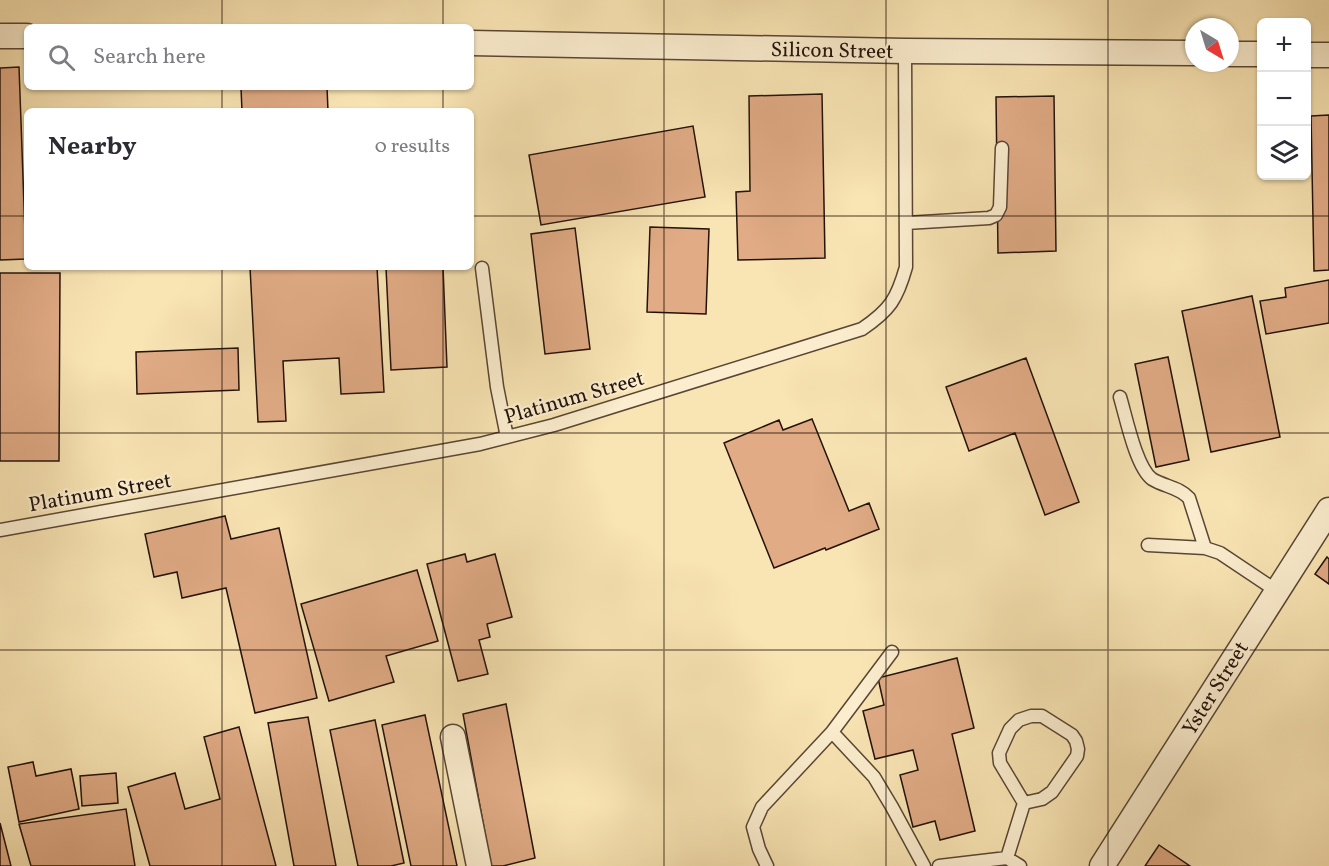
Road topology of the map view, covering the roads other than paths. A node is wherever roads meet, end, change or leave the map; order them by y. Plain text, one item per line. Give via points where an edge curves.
1 (0, 36) edge
2 (24, 36) edge
3 (474, 44) edge
4 (905, 51) junction
5 (1185, 54) edge
6 (1239, 54) edge
7 (1257, 54) edge
8 (1311, 55) edge
9 (1329, 55) edge
10 (1002, 148) dead end
11 (906, 223) junction
12 (482, 268) dead end
13 (1120, 397) dead end
14 (507, 437) junction
15 (1329, 510) edge
16 (0, 530) edge
17 (1148, 545) dead end
18 (1205, 548) junction
19 (1277, 591) junction
20 (892, 652) dead end
21 (831, 732) junction
22 (453, 737) dead end
23 (1024, 803) junction
24 (1007, 858) junction
25 (479, 866) edge
26 (767, 866) edge
27 (924, 866) edge
28 (939, 866) edge
29 (1020, 866) edge
30 (1102, 866) edge

1 - 2 street
3 - 4 street, Silicon Street
4 - 5 street, Silicon Street
4 - 11 lane, Platinum Street
6 - 7 street
8 - 9 street
10 - 11 lane via 1000,207 996,215
11 - 14 lane, Platinum Street via 906,267 901,285 892,303 862,329
12 - 14 lane
13 - 18 lane via 1142,468 1158,483 1184,492 1189,498
14 - 16 lane, Platinum Street
15 - 19 street, Yster Street
17 - 18 lane
18 - 19 lane via 1220,553
19 - 30 street, Yster Street
20 - 21 lane
21 - 26 lane via 762,807 753,827
21 - 27 lane via 874,777
22 - 25 street
23 - 23 lane via 1000,763 999,753 1010,729 1019,720 1042,716 1072,735 1077,756 1052,792
23 - 24 lane
24 - 28 lane
24 - 29 lane

